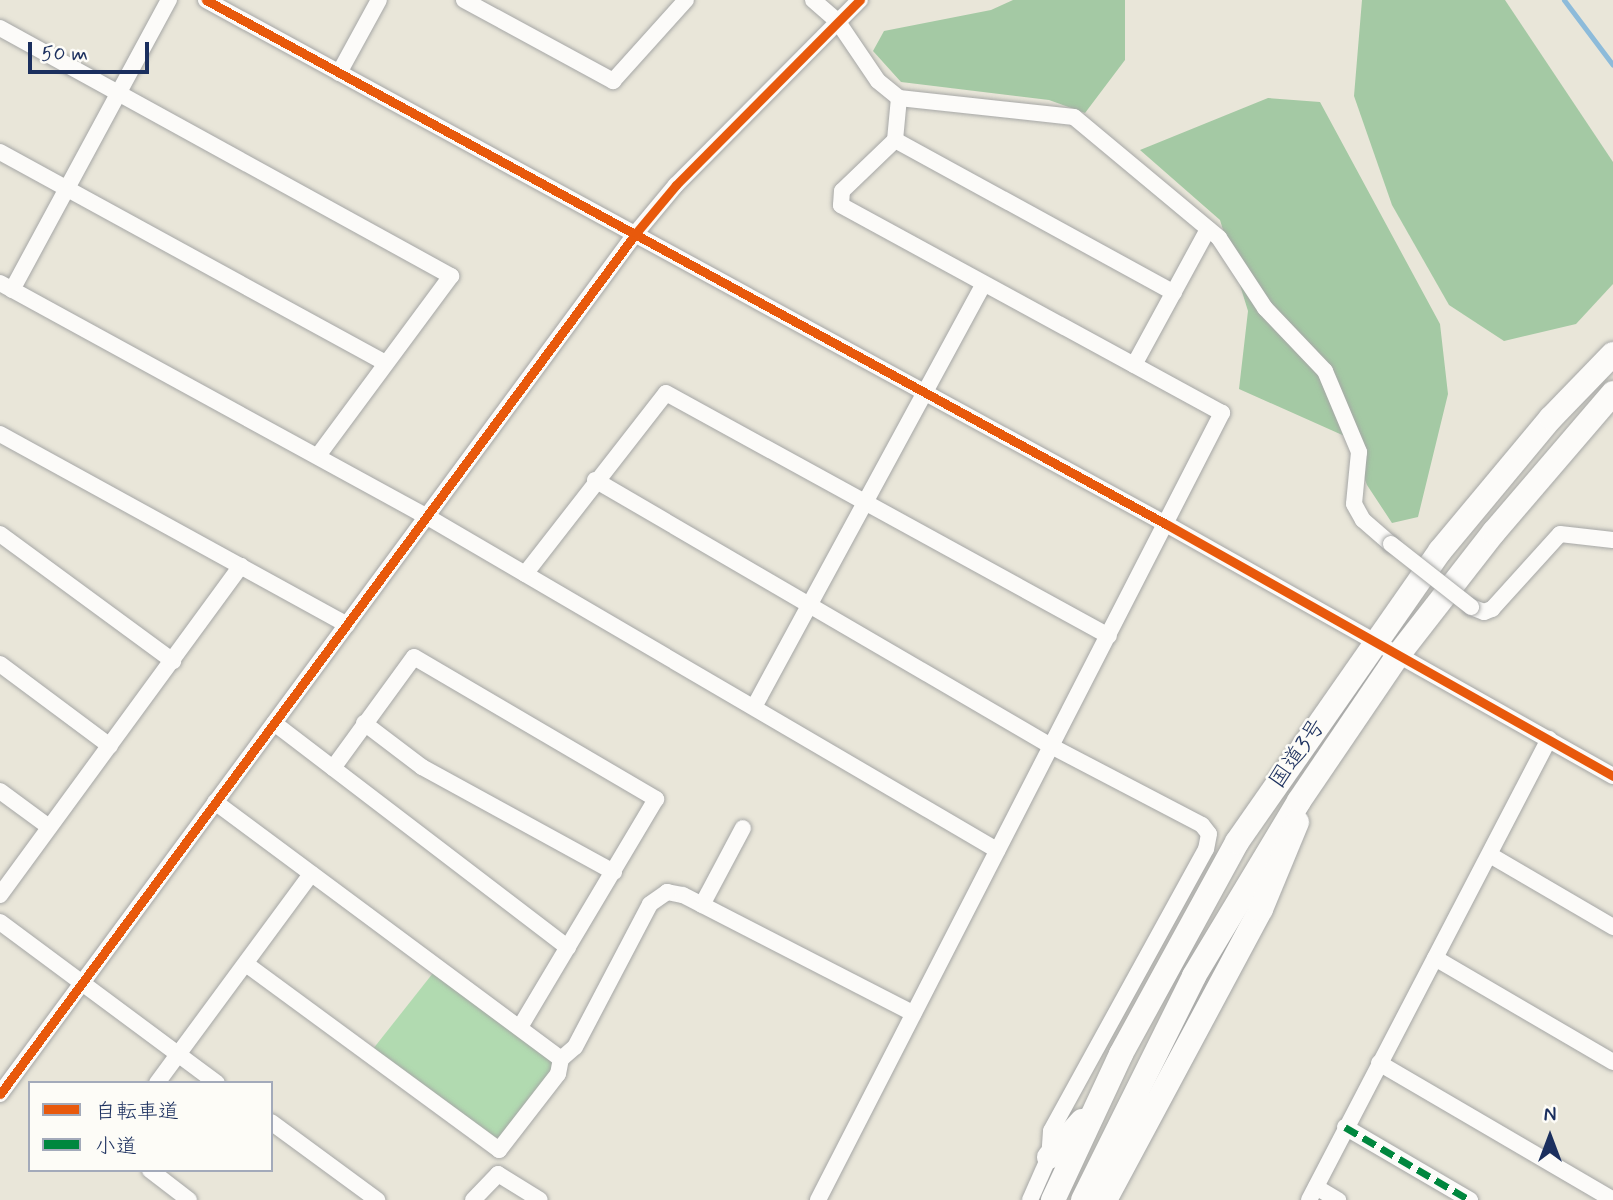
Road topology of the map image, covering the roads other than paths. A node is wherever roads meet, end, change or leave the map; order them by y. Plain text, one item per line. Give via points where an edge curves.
1 (169, 0) edge
2 (206, 0) edge
3 (379, 0) edge
4 (464, 0) edge
5 (686, 0) edge
6 (860, 0) edge
7 (818, 2) edge
8 (838, 22) junction
9 (0, 28) edge
10 (339, 73) junction
11 (120, 93) junction
12 (899, 98) junction
13 (895, 140) junction
14 (0, 152) edge
15 (67, 187) junction
16 (1208, 229) junction
17 (636, 233) junction
18 (984, 284) junction
19 (6, 286) edge
20 (1174, 293) junction
21 (1613, 354) edge
22 (385, 363) junction
23 (1134, 365) junction
24 (925, 392) junction
25 (1613, 393) edge
26 (0, 434) edge
27 (317, 456) junction
28 (595, 480) junction
29 (865, 503) junction
30 (426, 516) junction
31 (1166, 524) junction
32 (0, 534) edge
33 (1613, 540) edge
34 (241, 566) junction
35 (524, 574) junction
36 (810, 606) junction
37 (346, 625) junction
38 (1109, 636) junction
39 (1377, 642) junction
40 (1399, 654) junction
41 (173, 661) junction
42 (0, 664) edge
43 (754, 707) junction
44 (274, 723) junction
45 (365, 723) junction
46 (1549, 739) junction
47 (110, 746) junction
48 (1051, 746) junction
49 (332, 768) junction
50 (1613, 776) edge
51 (0, 791) edge
52 (215, 802) junction
53 (49, 827) junction
54 (743, 828) dead end
55 (998, 850) junction
56 (1489, 855) junction
57 (614, 872) junction
58 (311, 874) junction
59 (0, 895) edge
60 (702, 905) junction
61 (0, 922) edge
62 (1613, 927) edge
63 (568, 948) junction
64 (1435, 958) junction
65 (246, 964) junction
66 (82, 983) junction
67 (913, 1013) junction
68 (520, 1027) junction
69 (178, 1054) junction
70 (561, 1059) junction
71 (1613, 1062) edge
72 (1379, 1063) junction
73 (158, 1081) edge
74 (214, 1081) edge
75 (0, 1094) edge
76 (1097, 1105) junction
77 (273, 1123) edge
78 (1345, 1127) junction
79 (1049, 1157) junction
80 (153, 1172) edge
81 (1313, 1194) edge
82 (1100, 1199) edge
83 (190, 1200) edge
84 (377, 1200) edge
85 (473, 1200) edge
86 (540, 1200) edge
87 (818, 1200) edge
88 (1030, 1200) edge
89 (1053, 1200) edge
90 (1338, 1200) edge
91 (1470, 1200) edge
92 (1613, 1200) edge

1 - 11 street
2 - 10 street
3 - 10 street
4 - 5 street via 613,81
6 - 8 street
7 - 8 street
8 - 12 street via 878,81
8 - 17 street via 677,185
9 - 11 street
10 - 17 street
11 - 15 street
11 - 22 street via 451,276
12 - 13 street
12 - 16 street via 1074,117
13 - 18 street via 842,191 841,205
13 - 20 street
14 - 15 street
15 - 19 street
15 - 22 street
16 - 20 street
16 - 33 street, bridge via 1219,238 1265,308 1325,371 1359,452 1354,504 1363,520 1471,607 1492,610 1560,534
17 - 24 street
17 - 30 street
18 - 23 street
18 - 24 street
19 - 27 street
20 - 23 street
21 - 39 highway, 国道3号 via 1496,481
22 - 27 street
23 - 31 street via 1223,413
24 - 29 street
24 - 31 street
25 - 40 highway, 国道3号 via 1494,532
26 - 34 street
27 - 30 street
28 - 29 street via 666,393
28 - 35 street
28 - 36 street
29 - 36 street
29 - 38 street
30 - 35 street
30 - 37 street
31 - 38 street
31 - 39 street
32 - 41 street
34 - 37 street
34 - 41 street
35 - 43 street
36 - 43 street
36 - 48 street
37 - 44 street
38 - 48 street
39 - 40 street
39 - 76 highway, 国道3号 via 1237,842 1176,949
40 - 46 street
40 - 82 highway, 国道3号 via 1299,800 1194,976
41 - 47 street
42 - 47 street
43 - 55 street
44 - 49 street
44 - 52 street
45 - 49 street
45 - 57 street via 422,767
45 - 57 street via 414,657 656,799
46 - 50 street
46 - 56 street
47 - 53 street
48 - 55 street
48 - 79 street via 1202,825 1209,834 1206,849 1051,1131
49 - 63 street
51 - 53 street
52 - 58 street
52 - 66 street
53 - 59 street
54 - 60 street
55 - 67 street
56 - 62 street
56 - 64 street
57 - 63 street
58 - 65 street
58 - 68 street
60 - 67 street
60 - 70 street via 667,892 650,904 575,1047
61 - 66 street
63 - 68 street
64 - 71 street
64 - 72 street
65 - 69 street
65 - 70 street via 499,1150 558,1074
66 - 69 street
66 - 75 street
67 - 87 street
68 - 70 street
69 - 73 street
69 - 74 street
72 - 78 street
72 - 92 street
76 - 79 highway
76 - 89 highway, 国道3号
77 - 84 street
78 - 81 street
78 - 91 street
79 - 88 street
80 - 83 street
81 - 90 street
85 - 86 street via 498,1174

